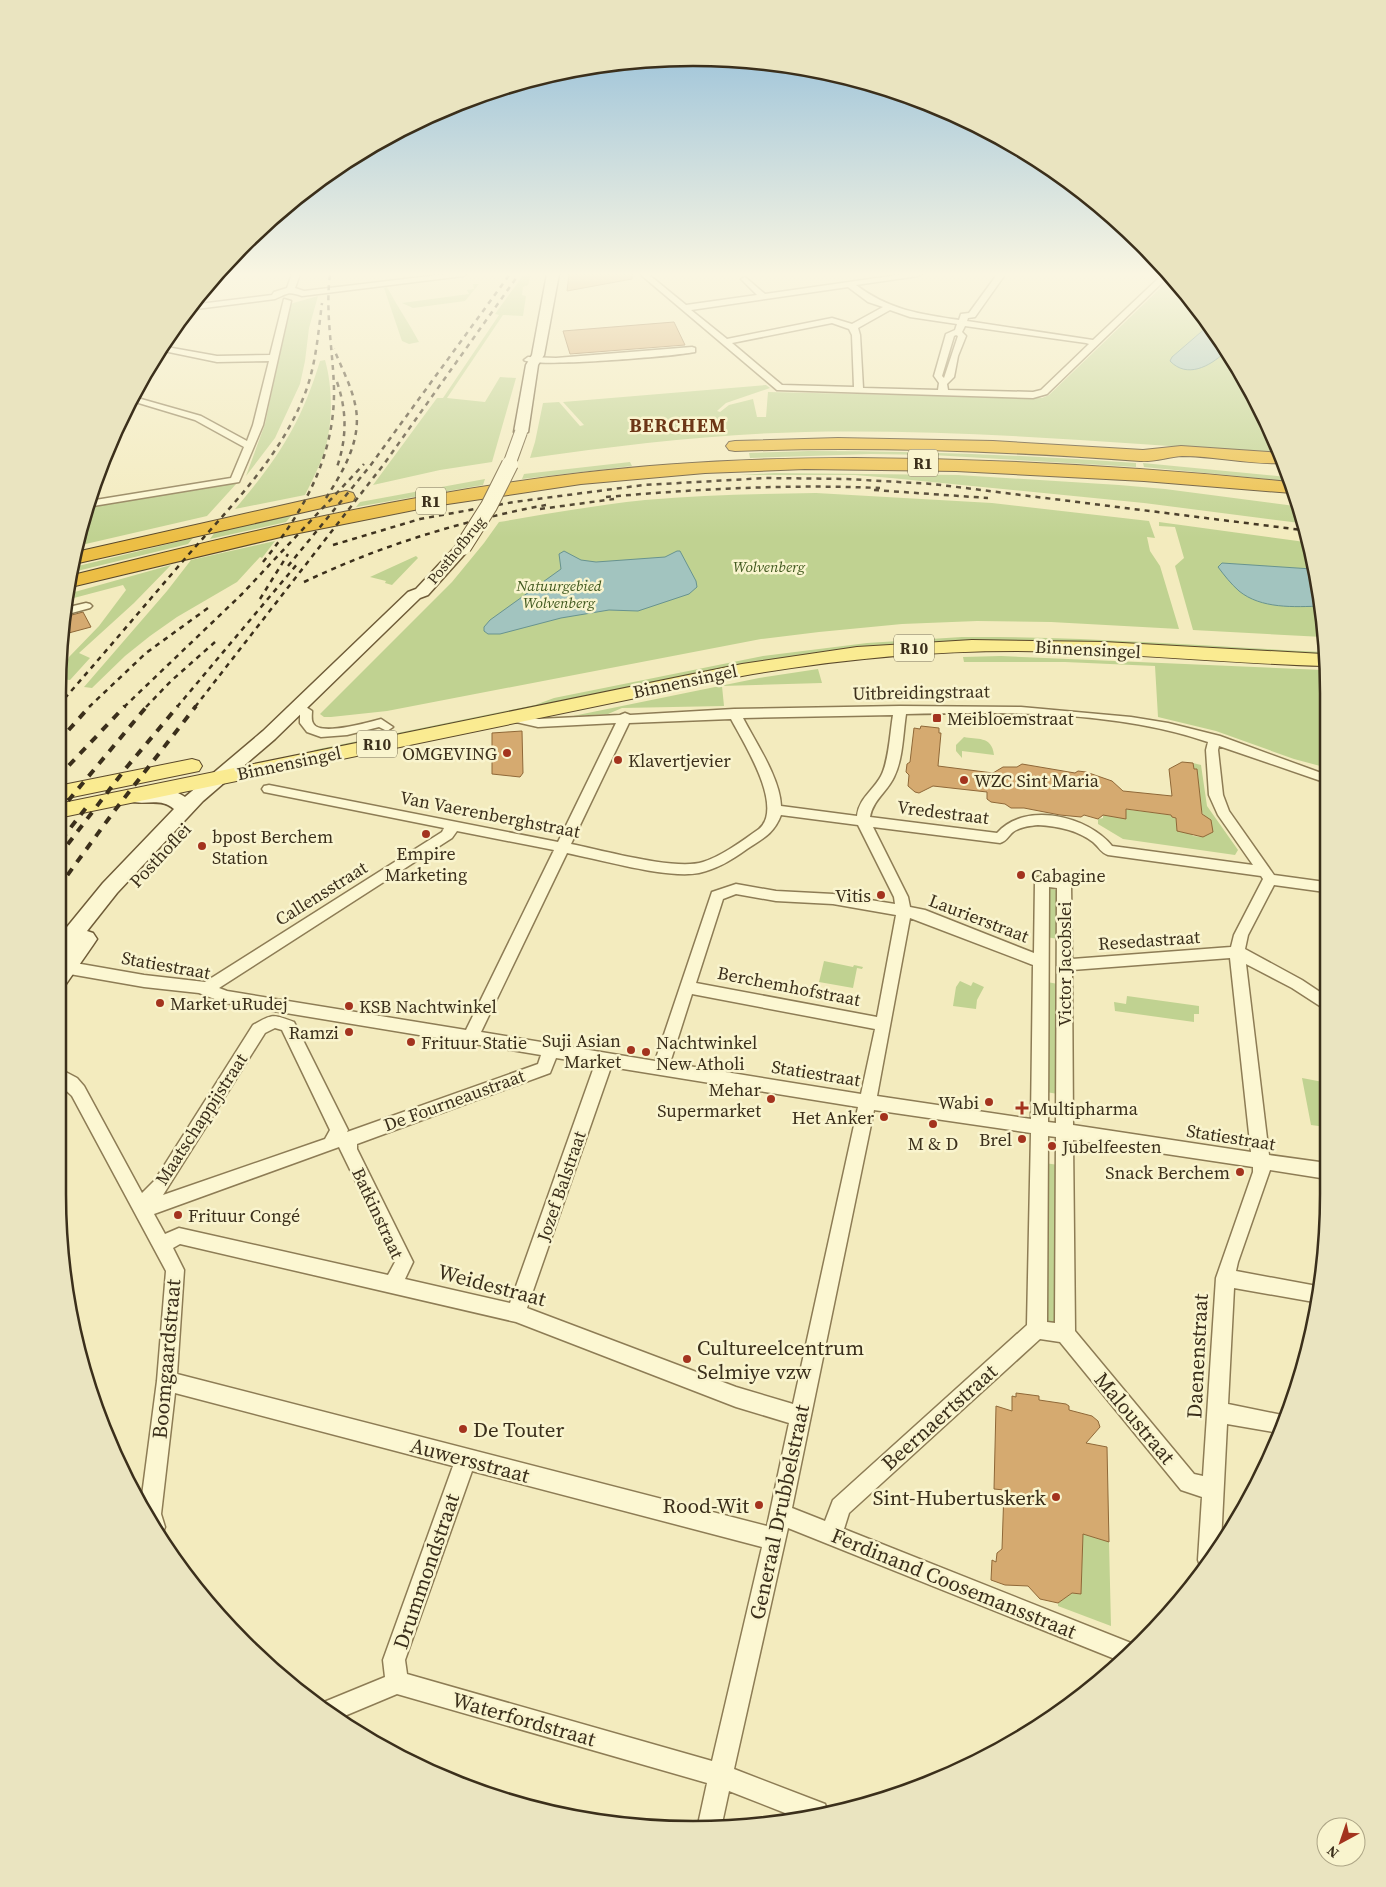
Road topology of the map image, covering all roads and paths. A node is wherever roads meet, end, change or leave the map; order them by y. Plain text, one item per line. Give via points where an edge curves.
1 (274, 362) edge
2 (532, 362) edge
3 (748, 362) edge
4 (857, 362) edge
5 (941, 362) edge
6 (953, 362) edge
7 (1074, 362) edge
8 (943, 388) junction
9 (859, 391) junction
10 (139, 401) edge
11 (240, 429) dead end
12 (227, 433) junction
13 (249, 446) junction
14 (716, 447) dead end
15 (1140, 456) junction
16 (1274, 457) edge
17 (524, 467) dead end
18 (1277, 467) edge
19 (1049, 469) junction
20 (484, 473) dead end
21 (1284, 487) edge
22 (366, 493) dead end
23 (1288, 498) edge
24 (97, 503) edge
25 (82, 556) edge
26 (77, 580) edge
27 (422, 592) junction
28 (86, 606) dead end
29 (72, 610) edge
30 (1317, 647) edge
31 (1318, 660) edge
32 (900, 710) junction
33 (306, 711) junction
34 (734, 713) junction
35 (511, 717) junction
36 (625, 717) junction
37 (387, 727) junction
38 (1215, 739) junction
39 (265, 752) junction
40 (243, 764) junction
41 (219, 777) junction
42 (1320, 777) edge
43 (269, 789) dead end
44 (66, 792) edge
45 (123, 797) junction
46 (66, 809) edge
47 (184, 809) junction
48 (775, 810) junction
49 (863, 821) junction
50 (453, 826) junction
51 (563, 848) junction
52 (1267, 876) junction
53 (1320, 886) edge
54 (904, 912) junction
55 (1237, 952) junction
56 (66, 955) edge
57 (66, 958) edge
58 (1041, 962) junction
59 (1063, 965) junction
60 (66, 967) edge
61 (686, 987) junction
62 (206, 989) junction
63 (1320, 1000) edge
64 (884, 1024) junction
65 (259, 1029) joint
66 (471, 1037) junction
67 (551, 1051) junction
68 (605, 1060) junction
69 (660, 1069) junction
70 (66, 1080) edge
71 (868, 1102) junction
72 (1040, 1128) junction
73 (1065, 1132) junction
74 (343, 1140) junction
75 (1261, 1161) junction
76 (1320, 1170) edge
77 (142, 1208) junction
78 (162, 1244) junction
79 (1225, 1278) junction
80 (394, 1285) junction
81 (1311, 1293) edge
82 (516, 1313) junction
83 (1037, 1329) junction
84 (1066, 1334) junction
85 (167, 1381) junction
86 (1218, 1412) junction
87 (800, 1416) junction
88 (1276, 1423) edge
89 (466, 1459) junction
90 (1212, 1489) junction
91 (151, 1508) edge
92 (780, 1514) junction
93 (832, 1534) junction
94 (774, 1540) junction
95 (1209, 1548) edge
96 (1122, 1650) edge
97 (397, 1683) junction
98 (336, 1708) edge
99 (720, 1775) junction
100 (808, 1810) edge
101 (710, 1820) edge

1 - 13 street via 258,425
2 - 27 street, Posthofbrug, bridge via 521,432 499,490 462,547
3 - 9 street via 777,387
4 - 9 street
5 - 8 street via 938,376
6 - 8 street via 950,377
7 - 8 street via 1038,395
8 - 9 street
10 - 12 street via 177,410
11 - 12 street
12 - 13 street
13 - 24 street via 234,480
14 - 15 highway, R1 via 929,444
15 - 16 highway via 1181,451
15 - 18 highway, R1
17 - 20 highway
19 - 21 highway, R1
19 - 23 highway
19 - 26 highway, R1 via 922,463 824,463 702,467 590,477 479,492 362,514
22 - 25 highway
27 - 33 street, Posthofbrug via 423,596 413,607
27 - 40 street, Posthofbrug via 414,594
28 - 29 street
30 - 37 main road, Binnensingel / R10 via 1040,633 873,638 749,654
31 - 35 main road, Binnensingel / R10 via 1050,646 930,647 772,664
32 - 34 street, Uitbreidingstraat
32 - 38 street, Uitbreidingstraat via 1035,710 1142,723
32 - 49 street via 891,768 865,806
33 - 37 street via 307,724 322,733 381,723
33 - 39 street, Posthofbrug
34 - 36 street, Uitbreidingstraat
34 - 48 street via 772,787
35 - 36 street, Uitbreidingstraat via 538,724
35 - 40 main road, Binnensingel / R10
36 - 51 street
37 - 39 main road, Binnensingel / R10
38 - 42 street, Uitbreidingstraat
38 - 52 street via 1212,750 1216,795 1223,812
39 - 40 main road, Binnensingel / R10
40 - 41 main road, Binnensingel / R10
40 - 44 main road, Binnensingel / R10
40 - 57 street, Posthoflei
41 - 45 main road, Binnensingel / R10
41 - 47 street, Posthoflei
43 - 50 street, Van Vaerenberghstraat
45 - 46 main road, Binnensingel / R10
45 - 47 street via 169,796
47 - 56 street, Posthoflei via 110,888
48 - 49 street, Vredestraat
48 - 51 street, Van Vaerenberghstraat via 770,826 717,863 705,867 668,868
49 - 52 street, Vredestraat via 1000,838 1012,826 1025,822 1052,822 1087,830 1098,837 1108,850
49 - 54 street, Generaal Drubbelstraat via 901,898
50 - 51 street, Van Vaerenberghstraat
50 - 62 street, Callensstraat via 447,835
51 - 66 street
52 - 53 street, Vredestraat
52 - 55 street via 1241,935
54 - 58 street, Laurierstraat via 920,914
54 - 61 street via 832,899 776,896 736,889 722,892 717,896
54 - 64 street, Generaal Drubbelstraat
55 - 59 street, Resedastraat
55 - 63 street
55 - 75 street, Daenenstraat
58 - 59 street, Victor Jacobslei via 1042,881 1064,884
58 - 72 street, Victor Jacobslei
59 - 73 street, Victor Jacobslei
60 - 62 street, Statiestraat
61 - 64 street, Berchemhofstraat
61 - 69 street
62 - 66 street, Statiestraat via 225,997
64 - 71 street, Generaal Drubbelstraat
65 - 74 street, Batkinstraat via 274,1021 291,1029
65 - 77 street, Maatschappijstraat via 161,1185
66 - 67 street, Statiestraat
67 - 68 street, Statiestraat
67 - 74 street, De Fourneaustraat via 544,1068
68 - 69 street, Statiestraat
68 - 82 street, Jozef Balstraat
69 - 71 street, Statiestraat
70 - 77 street, Boomgaardstraat via 78,1091
71 - 72 street, Statiestraat
71 - 87 street, Generaal Drubbelstraat
72 - 73 street, Statiestraat
72 - 83 street, Victor Jacobslei
73 - 75 street, Statiestraat
73 - 84 street, Victor Jacobslei
74 - 77 street, De Fourneaustraat
74 - 80 street, Batkinstraat via 404,1262
75 - 76 street, Statiestraat
75 - 79 street, Daenenstraat via 1262,1172
77 - 78 street, Boomgaardstraat
78 - 80 street, Weidestraat via 179,1236
78 - 85 street, Boomgaardstraat via 175,1270
79 - 81 street
79 - 86 street, Daenenstraat
80 - 82 street, Weidestraat
82 - 87 street, Weidestraat via 736,1397
83 - 84 street
83 - 93 street, Beernaertstraat via 840,1507
84 - 90 street, Maloustraat via 1188,1483
85 - 89 street, Auwersstraat
85 - 91 street, Boomgaardstraat
86 - 88 street
86 - 90 street, Daenenstraat
87 - 92 street, Generaal Drubbelstraat
89 - 94 street, Auwersstraat
89 - 97 street, Drummondstraat via 394,1660
90 - 95 street, Daenenstraat
92 - 93 street, Ferdinand Coosemansstraat
92 - 94 street, Generaal Drubbelstraat
93 - 96 street, Ferdinand Coosemansstraat
94 - 99 street, Generaal Drubbelstraat
97 - 98 street
97 - 99 street, Waterfordstraat
99 - 100 street, Waterfordstraat
99 - 101 street, Generaal Drubbelstraat

